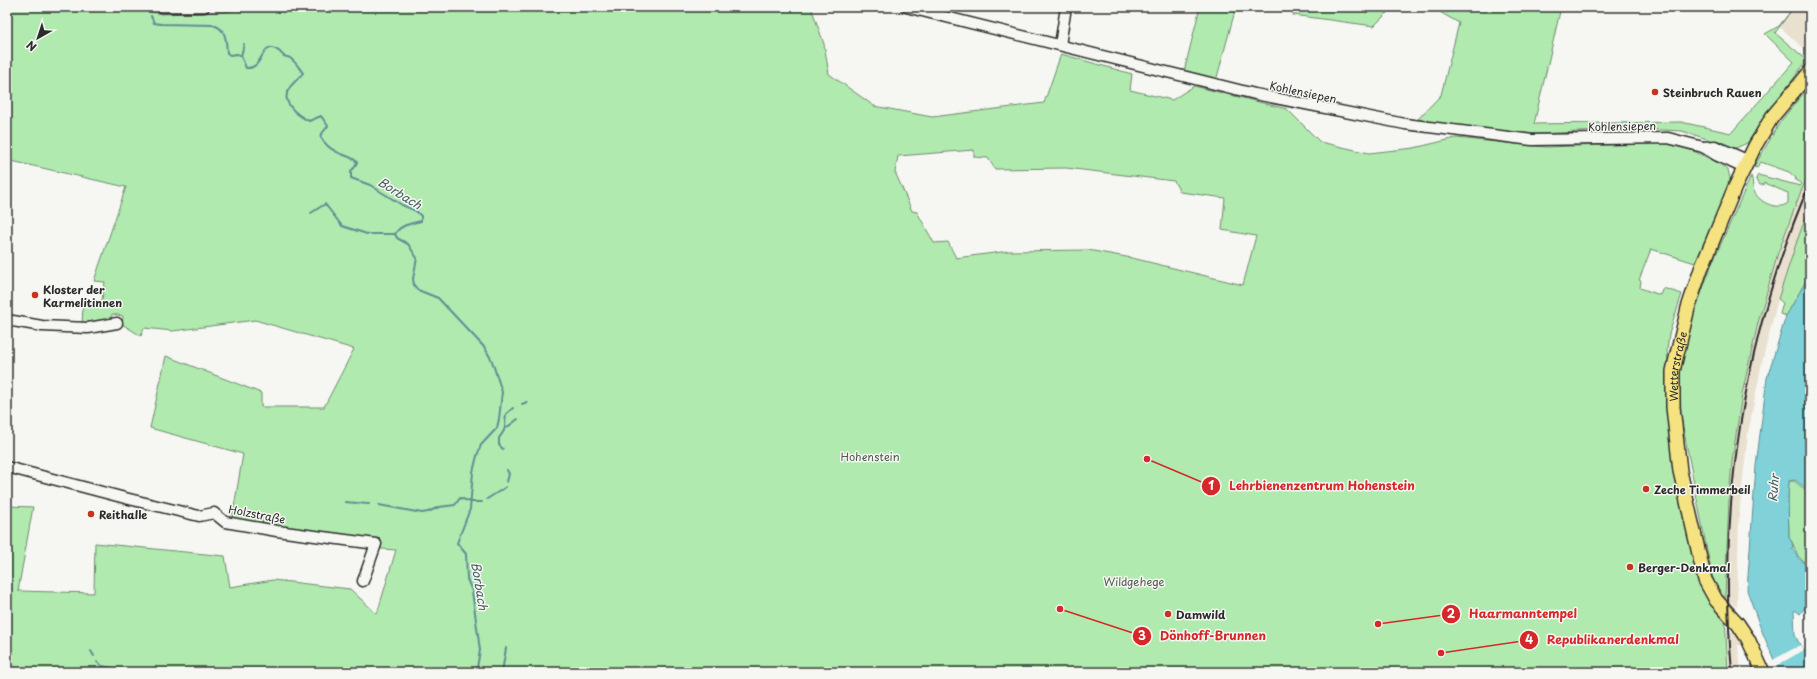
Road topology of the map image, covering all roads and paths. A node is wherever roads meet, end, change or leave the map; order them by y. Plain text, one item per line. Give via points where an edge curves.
1 (161, 7) edge
2 (204, 7) edge
3 (906, 7) edge
4 (1066, 7) edge
5 (1060, 45) junction
6 (1810, 72) edge
7 (1745, 164) junction
8 (7, 320) edge
9 (117, 323) dead end
10 (7, 467) edge
11 (363, 581) dead end
12 (1763, 672) edge

1 - 2 street
3 - 5 street, Kohlensiepen
4 - 5 street
5 - 7 street, Kohlensiepen via 1263,96 1405,124 1532,140 1668,138 1703,147 1716,155
6 - 7 main road, Wetterstraße via 1772,117
7 - 12 main road, Wetterstraße via 1720,220 1688,308 1673,371 1672,407 1680,470 1706,580 1716,600 1748,639
8 - 9 street via 42,326 88,328
10 - 11 street, Holzstraße via 200,516 214,513 225,522 376,544

